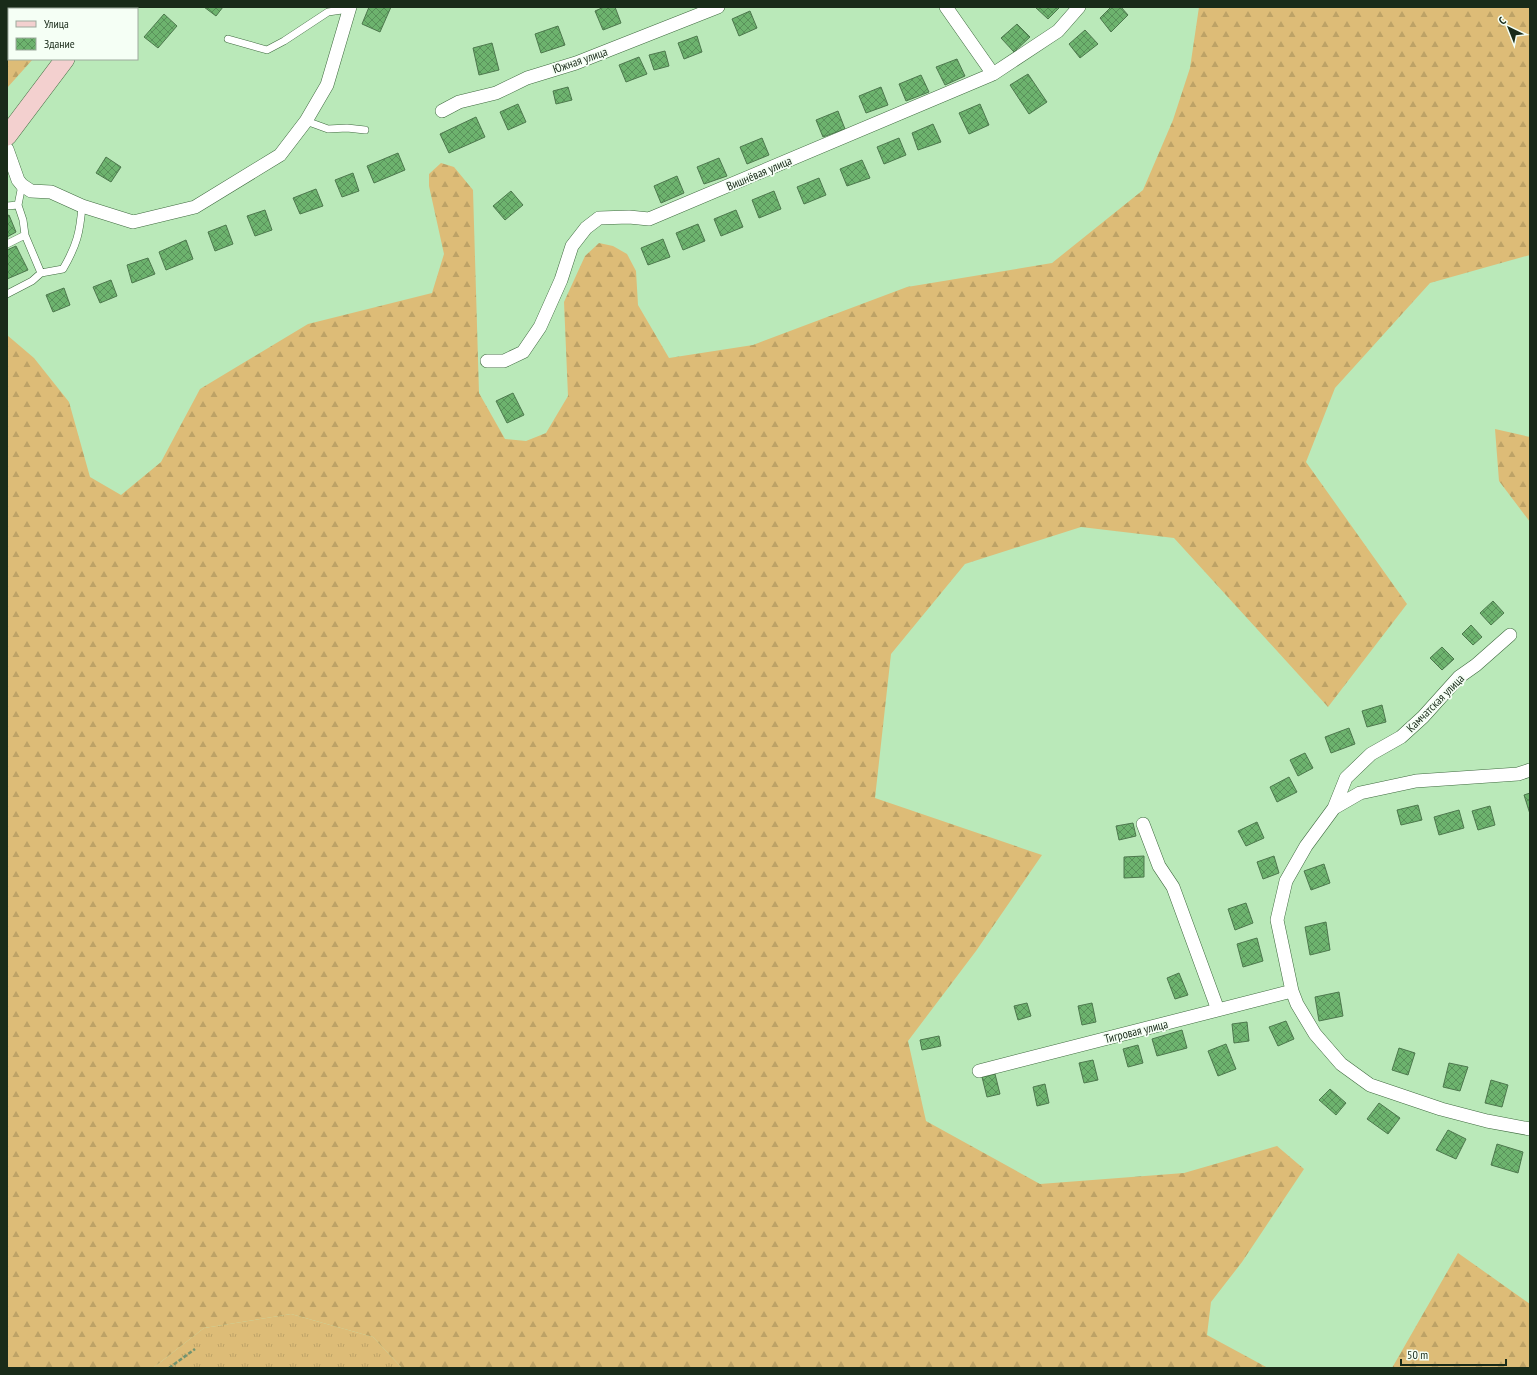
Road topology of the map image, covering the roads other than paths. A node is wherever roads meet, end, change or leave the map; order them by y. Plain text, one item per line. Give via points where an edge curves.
1 (718, 7) edge
2 (946, 7) edge
3 (1079, 7) edge
4 (350, 8) edge
5 (228, 39) dead end
6 (63, 60) edge
7 (993, 74) junction
8 (442, 110) dead end
9 (306, 121) junction
10 (365, 130) dead end
11 (7, 136) edge
12 (7, 149) edge
13 (22, 185) junction
14 (18, 205) junction
15 (7, 206) edge
16 (82, 206) junction
17 (25, 235) junction
18 (7, 244) edge
19 (42, 273) junction
20 (7, 294) edge
21 (487, 361) dead end
22 (1510, 635) dead end
23 (1530, 770) edge
24 (1334, 808) junction
25 (1143, 824) dead end
26 (1292, 991) junction
27 (1218, 1010) junction
28 (979, 1071) dead end
29 (1530, 1129) edge

1 - 8 street, Южная улица via 576,63 527,78 496,93 459,102
2 - 7 street
3 - 7 street, Вишнёвая улица via 1058,32
4 - 5 lane via 328,12 267,50
4 - 9 street via 327,85
6 - 11 main road
7 - 21 street, Вишнёвая улица via 649,219 599,218 586,228 572,246 561,280 540,327 523,352 504,361
9 - 10 lane via 328,129
9 - 16 street via 280,155 195,207 133,222
12 - 13 street
13 - 14 lane
13 - 16 street via 31,191 51,192
14 - 15 lane
14 - 17 lane
16 - 19 lane via 75,249 63,268
17 - 18 lane
17 - 19 lane
19 - 20 lane
22 - 24 street, Камчатская улица via 1459,677 1401,738 1371,754 1346,778
23 - 24 street via 1518,774 1416,782 1360,793
24 - 26 street via 1306,846 1286,881 1277,920
25 - 27 street via 1158,866 1173,887
26 - 27 street, Тигровая улица
26 - 29 street via 1315,1034 1341,1064 1370,1084 1441,1109
27 - 28 street, Тигровая улица

